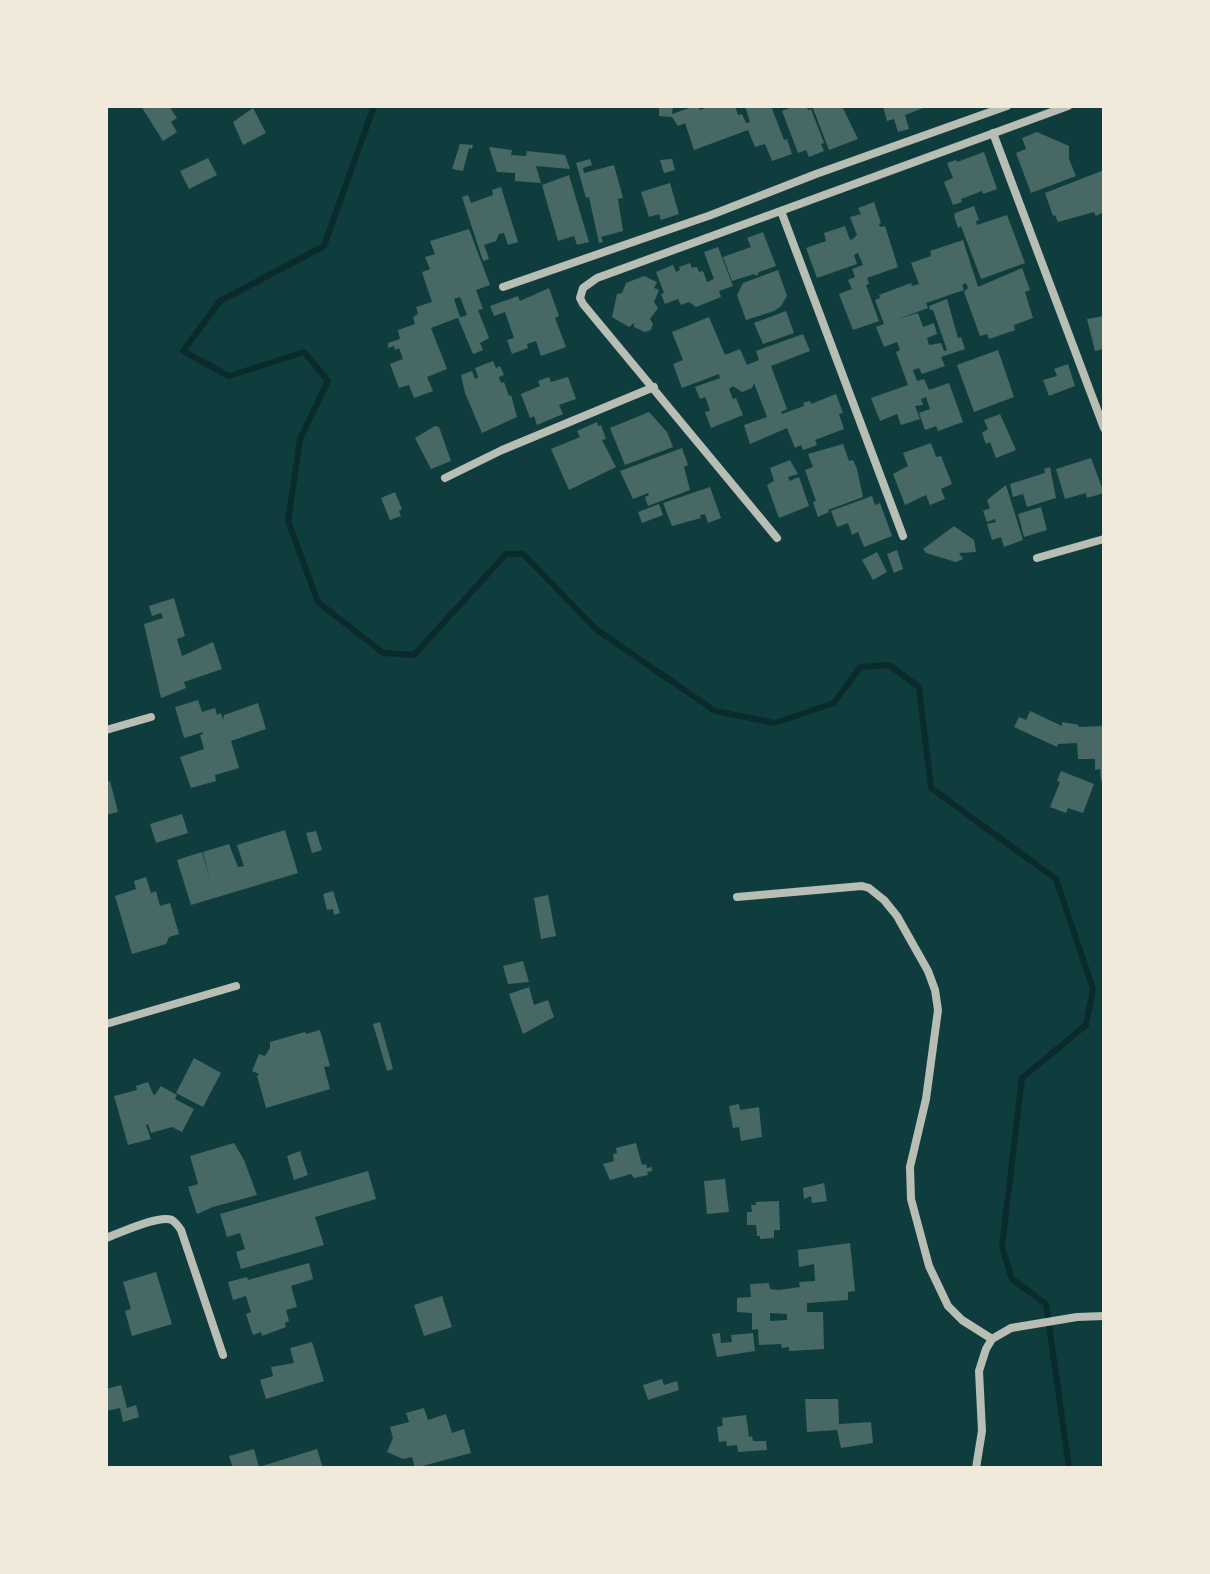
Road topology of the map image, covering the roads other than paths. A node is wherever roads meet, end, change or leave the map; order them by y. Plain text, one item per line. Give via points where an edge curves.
1 (1007, 106) edge
2 (1068, 106) edge
3 (993, 133) junction
4 (781, 211) junction
5 (503, 287) dead end
6 (654, 387) junction
7 (1104, 428) edge
8 (445, 478) dead end
9 (903, 536) dead end
10 (777, 538) dead end
11 (1104, 539) edge
12 (1037, 558) dead end
13 (151, 717) dead end
14 (106, 730) edge
15 (737, 897) dead end
16 (236, 986) dead end
17 (106, 1024) edge
18 (106, 1238) edge
19 (1104, 1316) edge
20 (992, 1339) junction
21 (223, 1355) dead end
22 (976, 1468) edge

1 - 5 street
2 - 3 street
3 - 4 street
3 - 7 street
4 - 6 street via 597,278 583,288 583,304
4 - 9 street
6 - 8 street
6 - 10 street
11 - 12 street
13 - 14 street
15 - 20 street via 862,886 897,916 928,971 938,1010 910,1167 911,1199 929,1266 948,1306
16 - 17 street
18 - 21 street via 160,1218 176,1224
19 - 20 street via 1011,1328
20 - 22 street via 979,1371 982,1431

